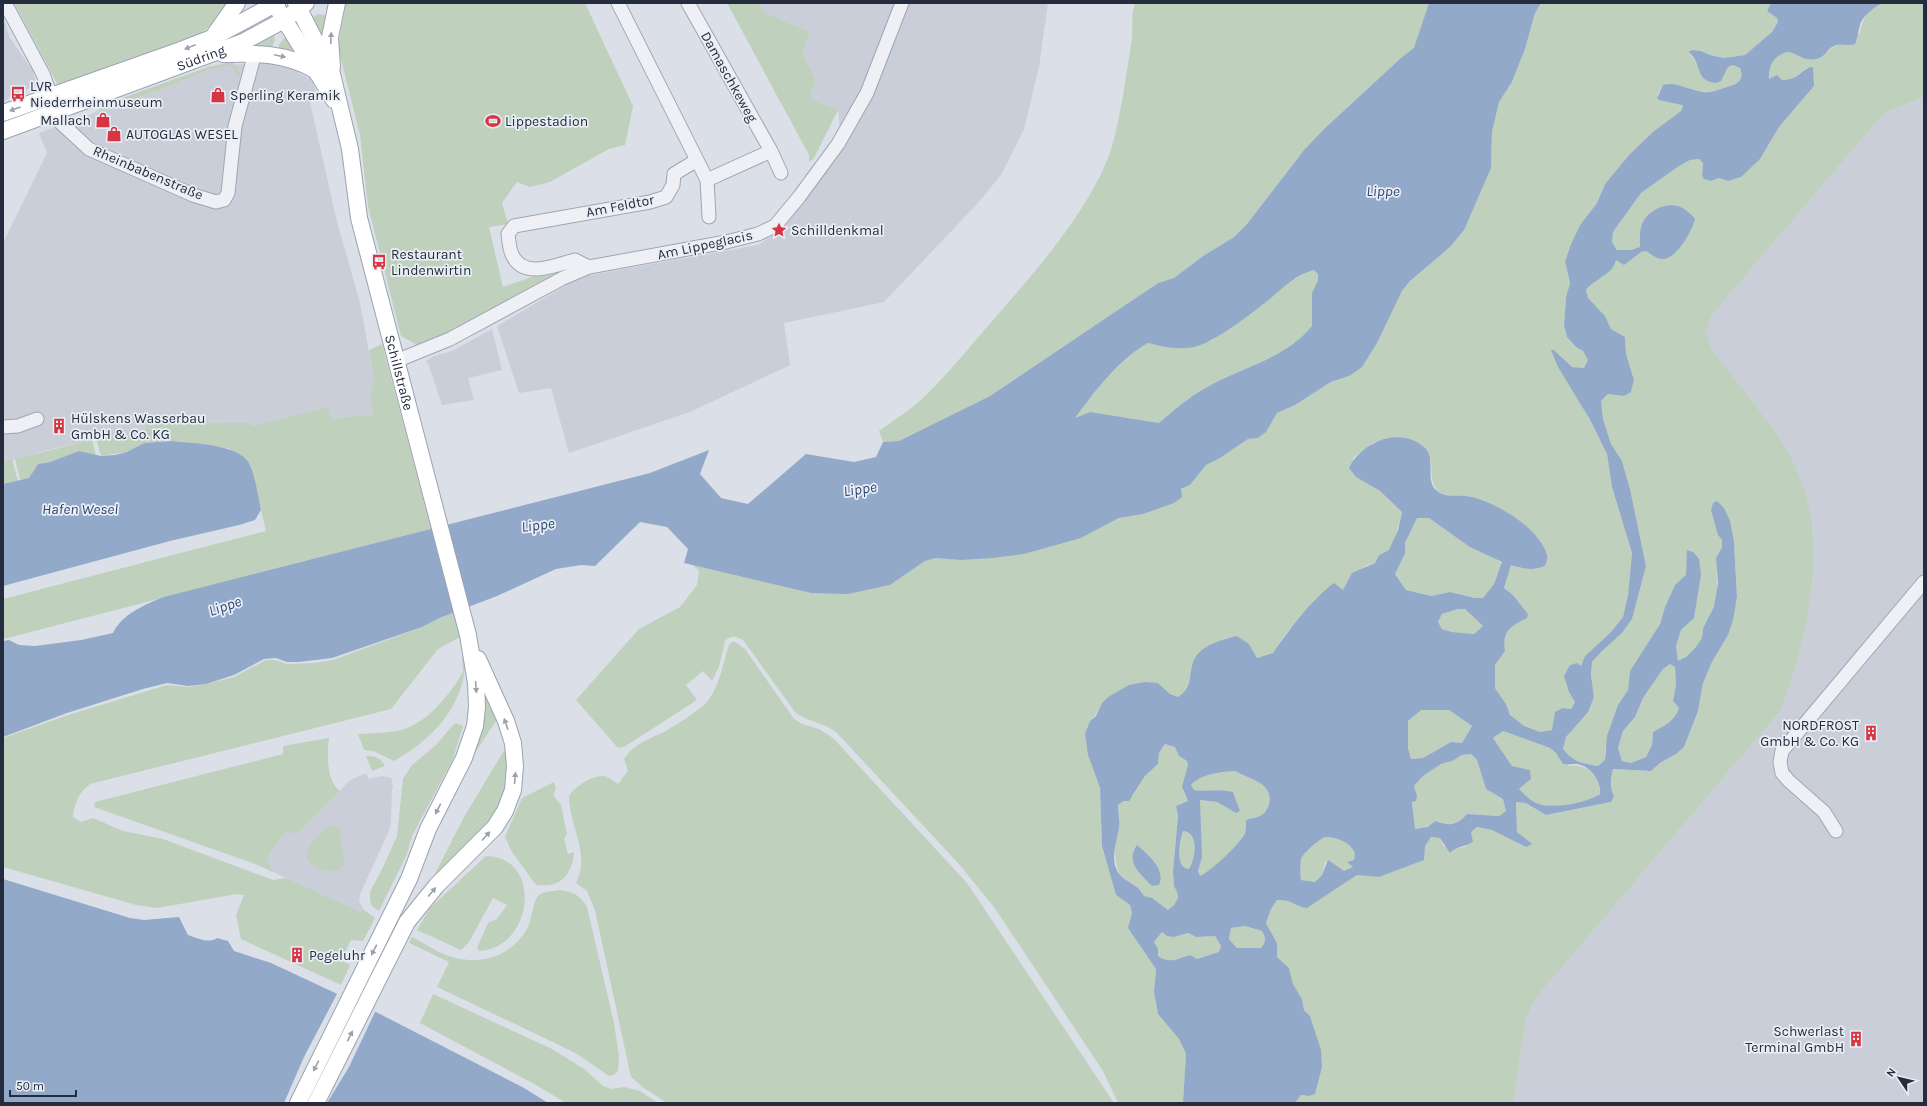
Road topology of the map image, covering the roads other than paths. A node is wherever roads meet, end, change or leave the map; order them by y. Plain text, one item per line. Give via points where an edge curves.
1 (5, 3) edge
2 (237, 3) edge
3 (337, 3) edge
4 (618, 3) edge
5 (688, 3) edge
6 (902, 3) edge
7 (276, 4) edge
8 (300, 5) edge
9 (284, 20) junction
10 (212, 38) junction
11 (255, 53) junction
12 (213, 55) junction
13 (315, 70) junction
14 (332, 74) junction
15 (51, 96) junction
16 (340, 108) junction
17 (57, 112) junction
18 (3, 113) edge
19 (3, 131) edge
20 (771, 151) junction
21 (697, 160) junction
22 (781, 173) dead end
23 (707, 180) junction
24 (709, 217) dead end
25 (589, 268) junction
26 (396, 361) junction
27 (37, 419) dead end
28 (3, 427) edge
29 (1924, 582) edge
30 (468, 635) junction
31 (1836, 831) dead end
32 (298, 1103) edge
33 (316, 1103) edge

1 - 15 street via 43,74
2 - 10 main road
14 -> 3 main road via 330,38
4 - 21 street
5 - 20 street, Damaschkeweg
6 - 25 street, Am Lippeglacis via 867,92 838,144 775,226 758,234 726,242
7 - 9 main road, Schillstraße
7 - 10 main road, Südring
8 - 9 main road, Südring
8 - 14 main road, Schillstraße
9 - 12 main road, Südring
9 - 13 main road, Schillstraße
10 -> 15 main road, Südring
11 - 12 main road
11 -> 13 main road via 290,58
11 - 17 street, Rheinbabenstraße via 235,126 228,193 224,200 216,202 192,194 89,149 61,123
12 - 17 main road, Südring
13 - 16 main road, Schillstraße
14 - 16 main road, Schillstraße
15 - 17 main road
15 -> 18 main road, Südring
16 - 26 main road, Schillstraße via 350,149 359,218
17 - 19 main road, Südring
20 - 22 street, Damaschkeweg
20 - 23 street
21 - 23 street
21 - 25 street, Am Feldtor via 674,174 673,185 666,197 514,226 508,234 512,254 520,265 537,269 575,260
23 - 24 street
25 - 26 street, Am Lippeglacis via 563,278 450,339
26 - 30 main road, Schillstraße
27 - 28 street via 18,426
29 - 31 street via 1782,751 1782,773 1824,812
30 -> 32 main road via 477,707 475,726 464,758 428,829 392,915
33 -> 30 main road via 406,922 495,827 513,790 513,743

